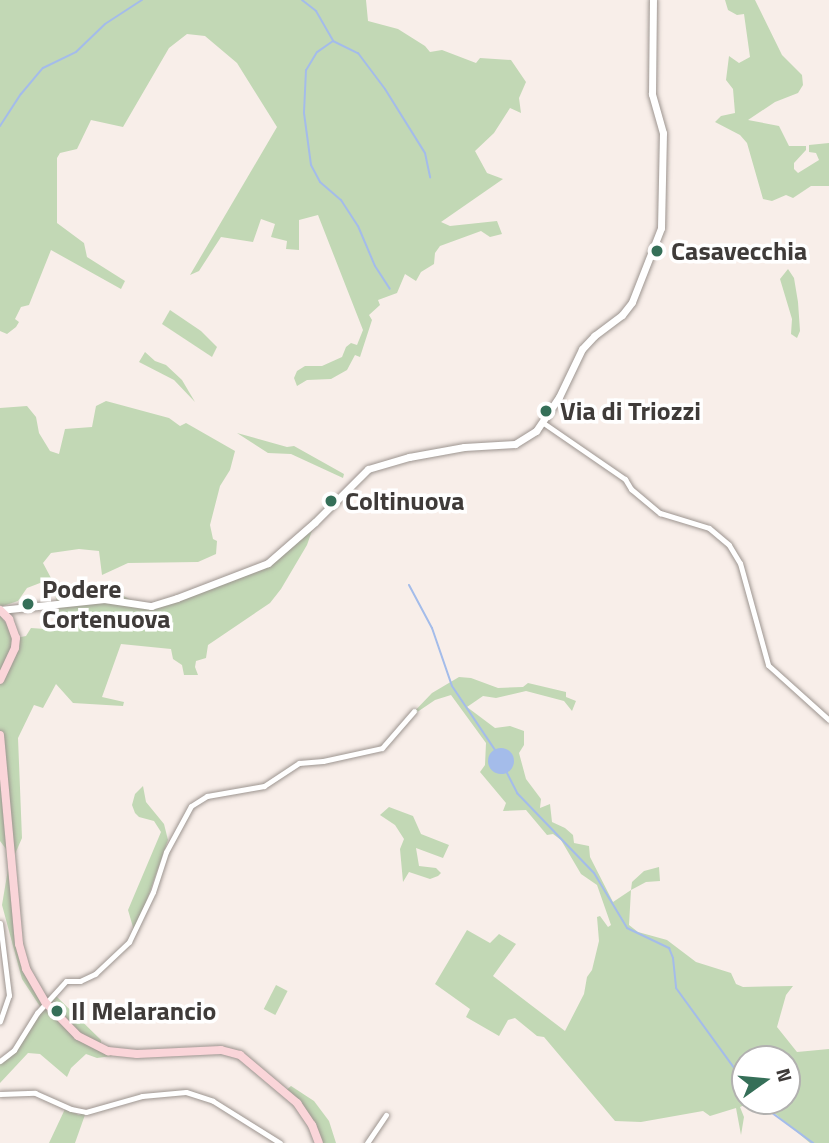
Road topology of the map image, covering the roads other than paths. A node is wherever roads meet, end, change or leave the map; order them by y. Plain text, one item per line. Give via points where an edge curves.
1 (653, 0) edge
2 (542, 422) junction
3 (26, 606) junction
4 (0, 610) edge
5 (13, 626) junction
6 (0, 680) edge
7 (414, 711) dead end
8 (829, 720) edge
9 (0, 735) edge
10 (0, 923) edge
11 (46, 1003) junction
12 (0, 1021) edge
13 (0, 1061) edge
14 (0, 1094) edge
15 (386, 1115) dead end
16 (280, 1143) edge
17 (319, 1143) edge
18 (367, 1143) edge

1 - 2 street via 652,94 663,133 661,228 632,302 582,349
2 - 3 street via 522,442 416,456 368,469 268,563 177,598 151,606 104,599
2 - 8 street via 625,479 660,513 709,528 729,545 740,563 768,665
3 - 4 street
3 - 5 street via 17,611
4 - 5 main road
5 - 6 main road via 15,648
7 - 11 street via 382,748 299,763 264,786 207,796 185,813 130,942 102,969 80,981 66,981
9 - 11 main road via 19,944 26,970
10 - 12 street via 9,995
11 - 13 street via 14,1050
11 - 17 main road via 78,1037 108,1051 220,1050 240,1055 297,1103
14 - 16 street via 35,1093 86,1112 160,1092 186,1092 213,1101
15 - 18 street

